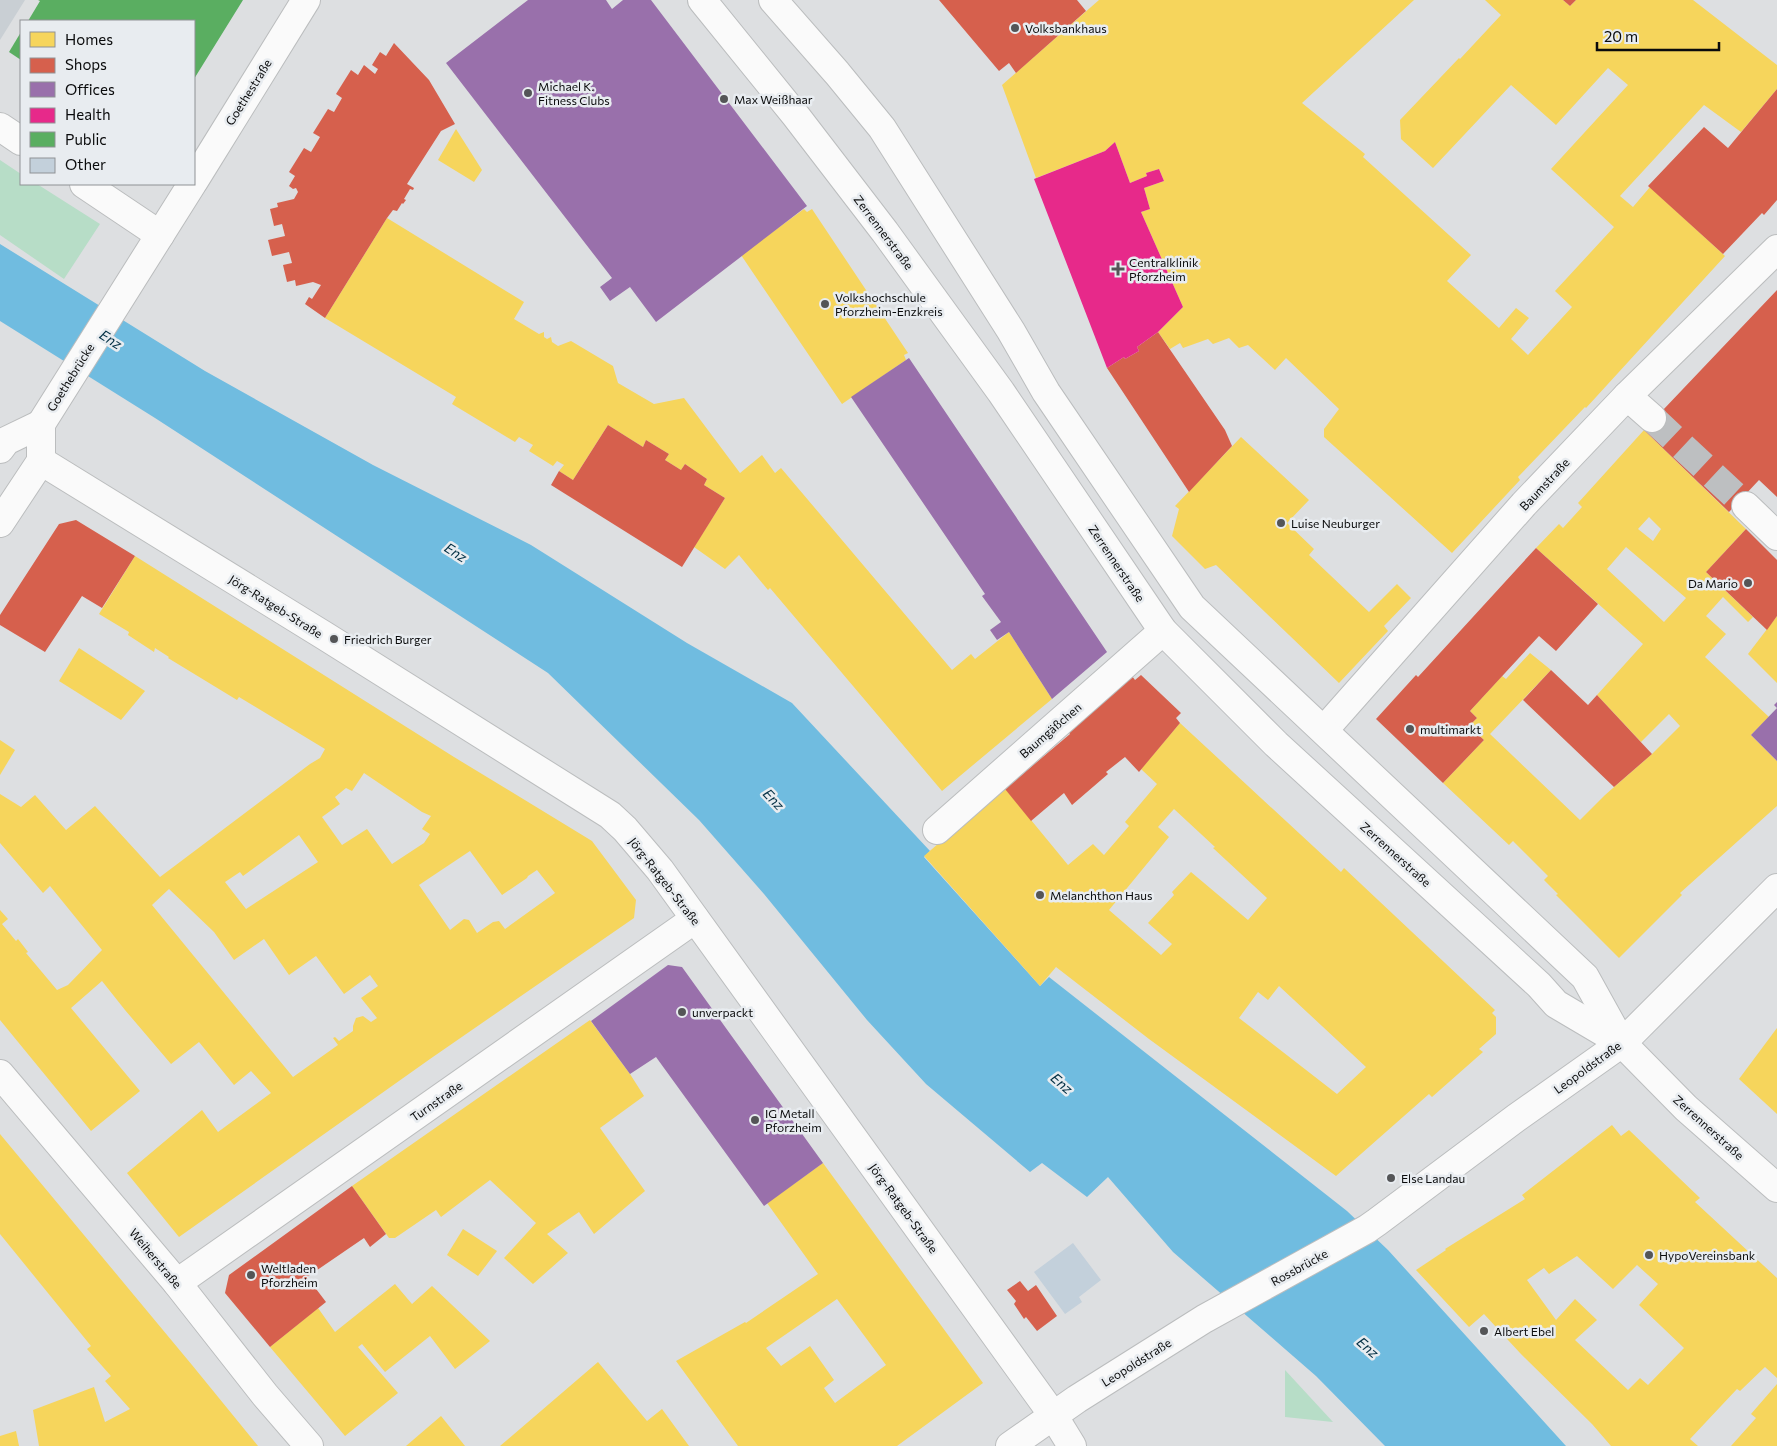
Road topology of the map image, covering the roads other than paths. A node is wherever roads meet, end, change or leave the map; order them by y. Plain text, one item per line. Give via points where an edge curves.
1 (702, 0) edge
2 (773, 0) edge
3 (307, 1) edge
4 (0, 127) edge
5 (20, 141) edge
6 (195, 180) edge
7 (85, 185) edge
8 (192, 185) edge
9 (154, 245) junction
10 (1777, 250) edge
11 (1628, 396) junction
12 (1652, 418) tunnel mouth
13 (41, 424) junction
14 (2, 443) edge
15 (41, 461) junction
16 (1746, 506) tunnel mouth
17 (0, 523) edge
18 (1777, 536) edge
19 (1163, 630) junction
20 (1324, 730) junction
21 (937, 830) dead end
22 (1777, 888) edge
23 (695, 920) junction
24 (1622, 1043) junction
25 (0, 1074) edge
26 (1777, 1188) edge
27 (1372, 1226) joint
28 (177, 1283) junction
29 (1226, 1306) joint
30 (1053, 1416) junction
31 (309, 1446) edge
32 (1010, 1446) edge
33 (1072, 1446) edge

1 - 19 street, Zerrennerstraße via 885,232 1001,392
2 - 20 street, Zerrennerstraße via 882,128 1046,392 1192,608
3 - 6 street, Goethestraße
4 - 5 street
7 - 9 street
8 - 9 street, Goethestraße
9 - 13 street, Goethebrücke
10 - 11 street, Baumstraße
11 - 12 street
11 - 20 street, Baumstraße via 1524,504
13 - 14 street
13 - 15 street
15 - 17 street
15 - 23 street, Jörg-Ratgeb-Straße via 610,815 660,870
16 - 18 street
19 - 21 street, Baumgäßchen
19 - 24 street, Zerrennerstraße via 1276,744 1556,1004
20 - 24 street, Zerrennerstraße via 1586,977
22 - 24 street, Leopoldstraße
23 - 28 street, Turnstraße
23 - 30 street, Jörg-Ratgeb-Straße
24 - 26 street, Zerrennerstraße via 1712,1132
24 - 27 street, Leopoldstraße
25 - 28 street, Weiherstraße
27 - 29 street, Rossbrücke
28 - 31 street, Weiherstraße
29 - 30 street, Leopoldstraße
30 - 32 street, Leopoldstraße
30 - 33 street, Jörg-Ratgeb-Straße

